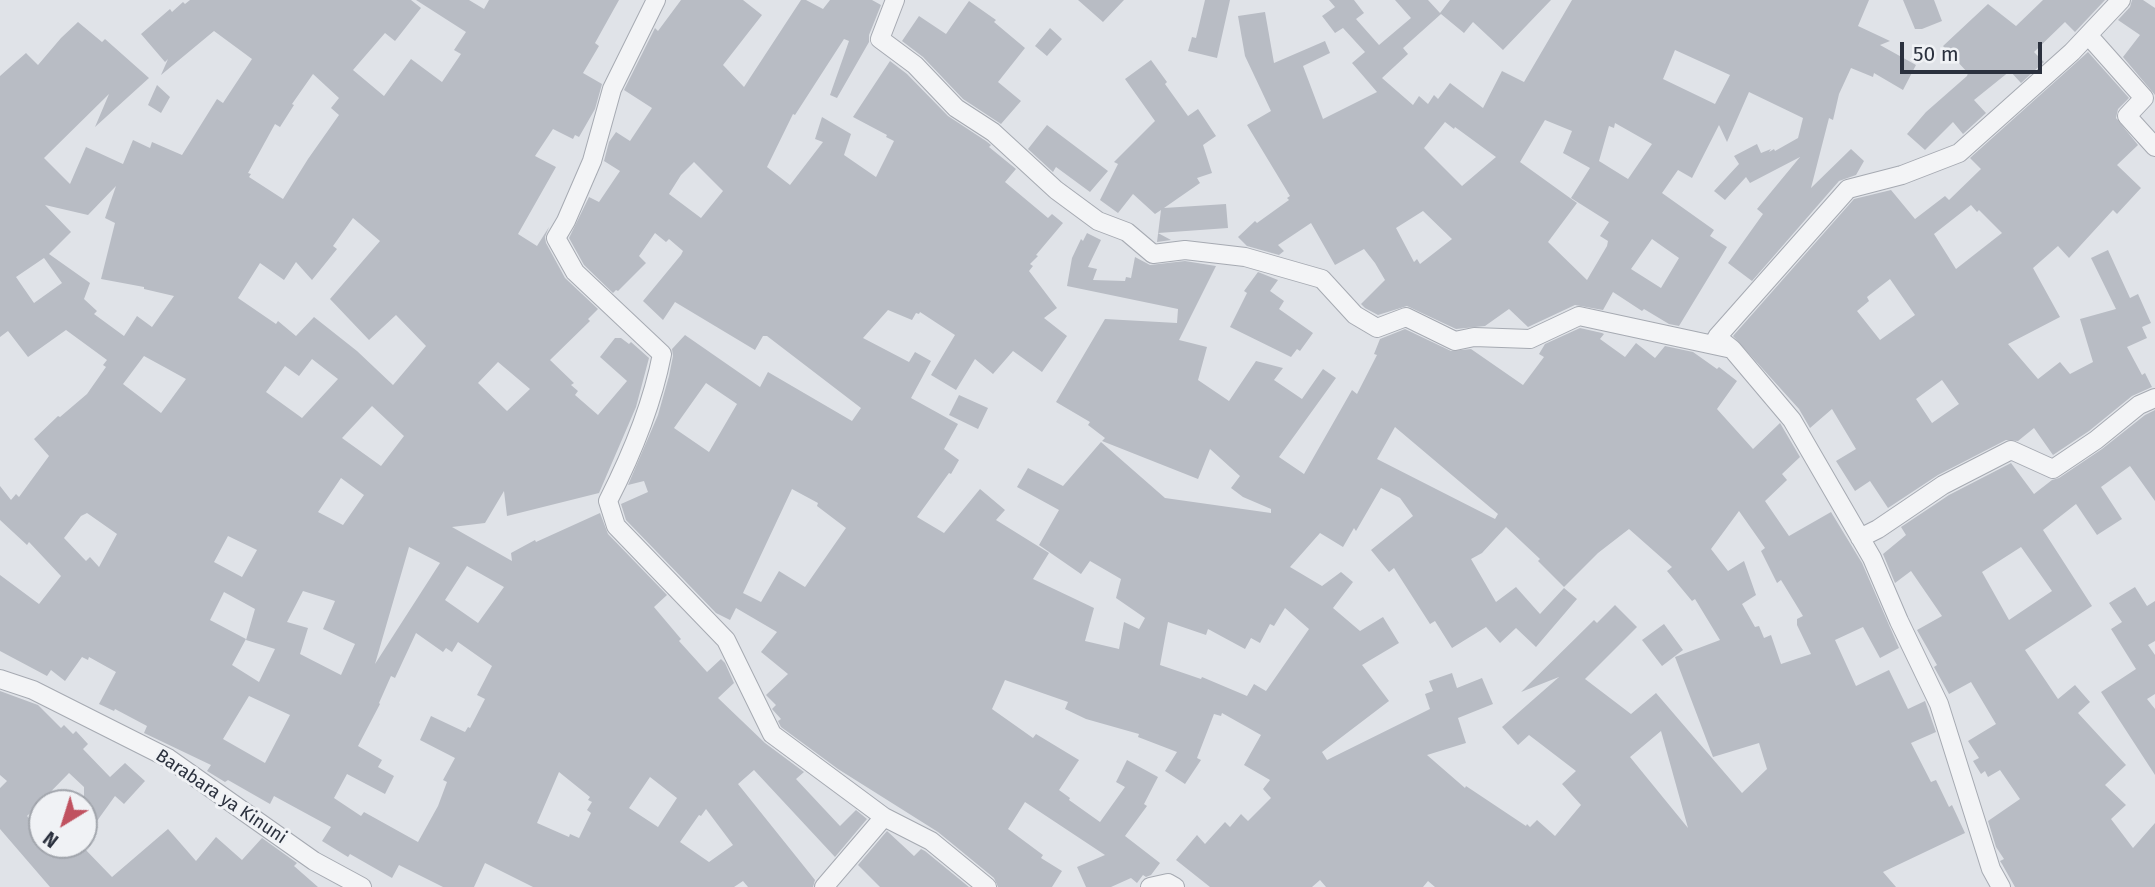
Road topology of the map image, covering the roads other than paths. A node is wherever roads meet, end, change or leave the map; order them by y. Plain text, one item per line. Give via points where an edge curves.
1 (656, 0) edge
2 (895, 0) edge
3 (2121, 0) edge
4 (2088, 35) junction
5 (2155, 147) edge
6 (1731, 349) junction
7 (2155, 398) edge
8 (1860, 538) junction
9 (0, 679) edge
10 (884, 817) junction
11 (362, 887) edge
12 (824, 887) edge
13 (986, 887) edge
14 (1150, 887) edge
15 (1175, 887) edge
16 (2001, 887) edge

1 - 10 street via 612,89 593,161 556,238 575,272 662,354 647,412 608,501 616,526 726,640 772,734
2 - 6 street via 880,39 1056,190 1098,221 1127,232 1153,254 1185,250 1245,257 1322,279 1355,315 1377,328 1406,317 1455,341 1530,339 1579,316
3 - 4 street
4 - 5 street via 2144,98 2127,116
4 - 6 street via 1959,153 1848,189 1717,337
6 - 8 street via 1792,420
7 - 8 street via 2053,469 2011,450 1943,485
8 - 16 street via 1939,704 1991,869
9 - 11 street, Barabara ya Kinuni via 33,690 168,758 314,861
10 - 12 street
10 - 13 street via 931,841
14 - 15 street via 1168,883

